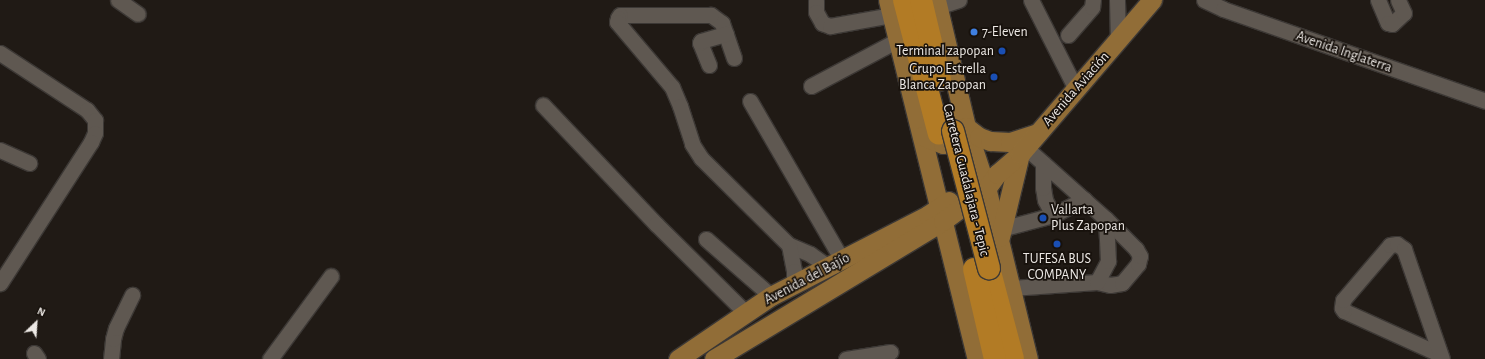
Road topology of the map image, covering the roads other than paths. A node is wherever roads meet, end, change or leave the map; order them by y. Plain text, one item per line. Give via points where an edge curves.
1 (118, 0) edge
2 (816, 0) edge
3 (960, 0) edge
4 (1030, 0) edge
5 (1093, 0) edge
6 (1117, 0) edge
7 (1152, 0) edge
8 (1204, 0) edge
9 (1378, 0) edge
10 (1398, 0) edge
11 (931, 2) edge
12 (894, 5) edge
13 (138, 14) dead end
14 (726, 34) junction
15 (1068, 36) dead end
16 (898, 40) junction
17 (1118, 40) junction
18 (0, 53) edge
19 (734, 58) dead end
20 (709, 65) dead end
21 (811, 86) dead end
22 (1076, 89) junction
23 (750, 101) dead end
24 (1485, 101) edge
25 (543, 105) dead end
26 (945, 132) junction
27 (1038, 133) junction
28 (0, 150) edge
29 (1023, 151) junction
30 (29, 163) dead end
31 (1044, 163) junction
32 (989, 180) junction
33 (1084, 199) junction
34 (942, 214) junction
35 (1053, 215) junction
36 (1106, 219) junction
37 (1000, 236) junction
38 (706, 239) dead end
39 (789, 244) junction
40 (835, 263) junction
41 (331, 276) dead end
42 (988, 277) junction
43 (1097, 282) junction
44 (0, 283) edge
45 (794, 284) junction
46 (132, 295) dead end
47 (771, 296) junction
48 (746, 313) junction
49 (890, 352) dead end
50 (1440, 356) edge
51 (111, 359) edge
52 (270, 359) edge
53 (678, 359) edge
54 (714, 359) edge
55 (846, 359) edge
56 (977, 359) edge
57 (995, 359) edge
58 (1013, 359) edge
59 (1028, 359) edge

1 - 13 street
2 - 12 street via 816,12 822,23 830,26
3 - 11 street
4 - 22 street
5 - 15 street via 1092,7
6 - 17 street
7 - 17 main road, Avenida Aviación
8 - 24 street, Avenida Inglaterra via 1223,9
9 - 10 street via 1388,23 1392,24 1404,13
11 - 26 highway, Carretera Guadalajara - Tepic
12 - 16 main road
12 - 26 highway, Carretera Guadalajara - Tepic
14 - 19 street
14 - 20 street via 701,41
14 - 39 street via 722,22 711,15 620,15 617,22 672,87 692,144 701,158
16 - 21 street
16 - 26 main road
17 - 22 main road, Avenida Aviación
18 - 44 street via 87,110 95,120 95,133
22 - 27 main road, Avenida Aviación
23 - 40 street
25 - 48 street via 656,224
26 - 27 main road via 1000,142 1010,142
26 - 32 main road
26 - 34 main road
26 - 42 highway, Carretera Guadalajara - Tepic, bridge
27 - 29 main road, Avenida Aviación
28 - 30 street
29 - 31 street
29 - 32 main road, Avenida Aviación
29 - 37 main road
31 - 33 street
31 - 35 street via 1043,188
32 - 34 main road, Avenida Aviación
32 - 37 main road
33 - 35 street
33 - 36 street
34 - 40 main road, Avenida del Bajío
34 - 42 main road
34 - 54 main road, Avenida del Bajío
35 - 37 street
36 - 43 street via 1108,261
36 - 43 street via 1140,256 1138,264 1122,283 1110,285
37 - 42 main road
38 - 47 street
39 - 40 street
39 - 45 street
40 - 45 main road, Avenida del Bajío
41 - 52 street
42 - 43 street
42 - 56 main road
42 - 57 highway, Carretera Guadalajara - Tepic
42 - 58 highway, Carretera Guadalajara - Tepic
42 - 59 main road
45 - 47 main road, Avenida del Bajío
46 - 51 street via 116,328
47 - 48 main road, Avenida del Bajío
48 - 53 main road, Avenida del Bajío
49 - 55 street
50 - 50 street via 1404,249 1398,244 1390,245 1342,300 1342,308

